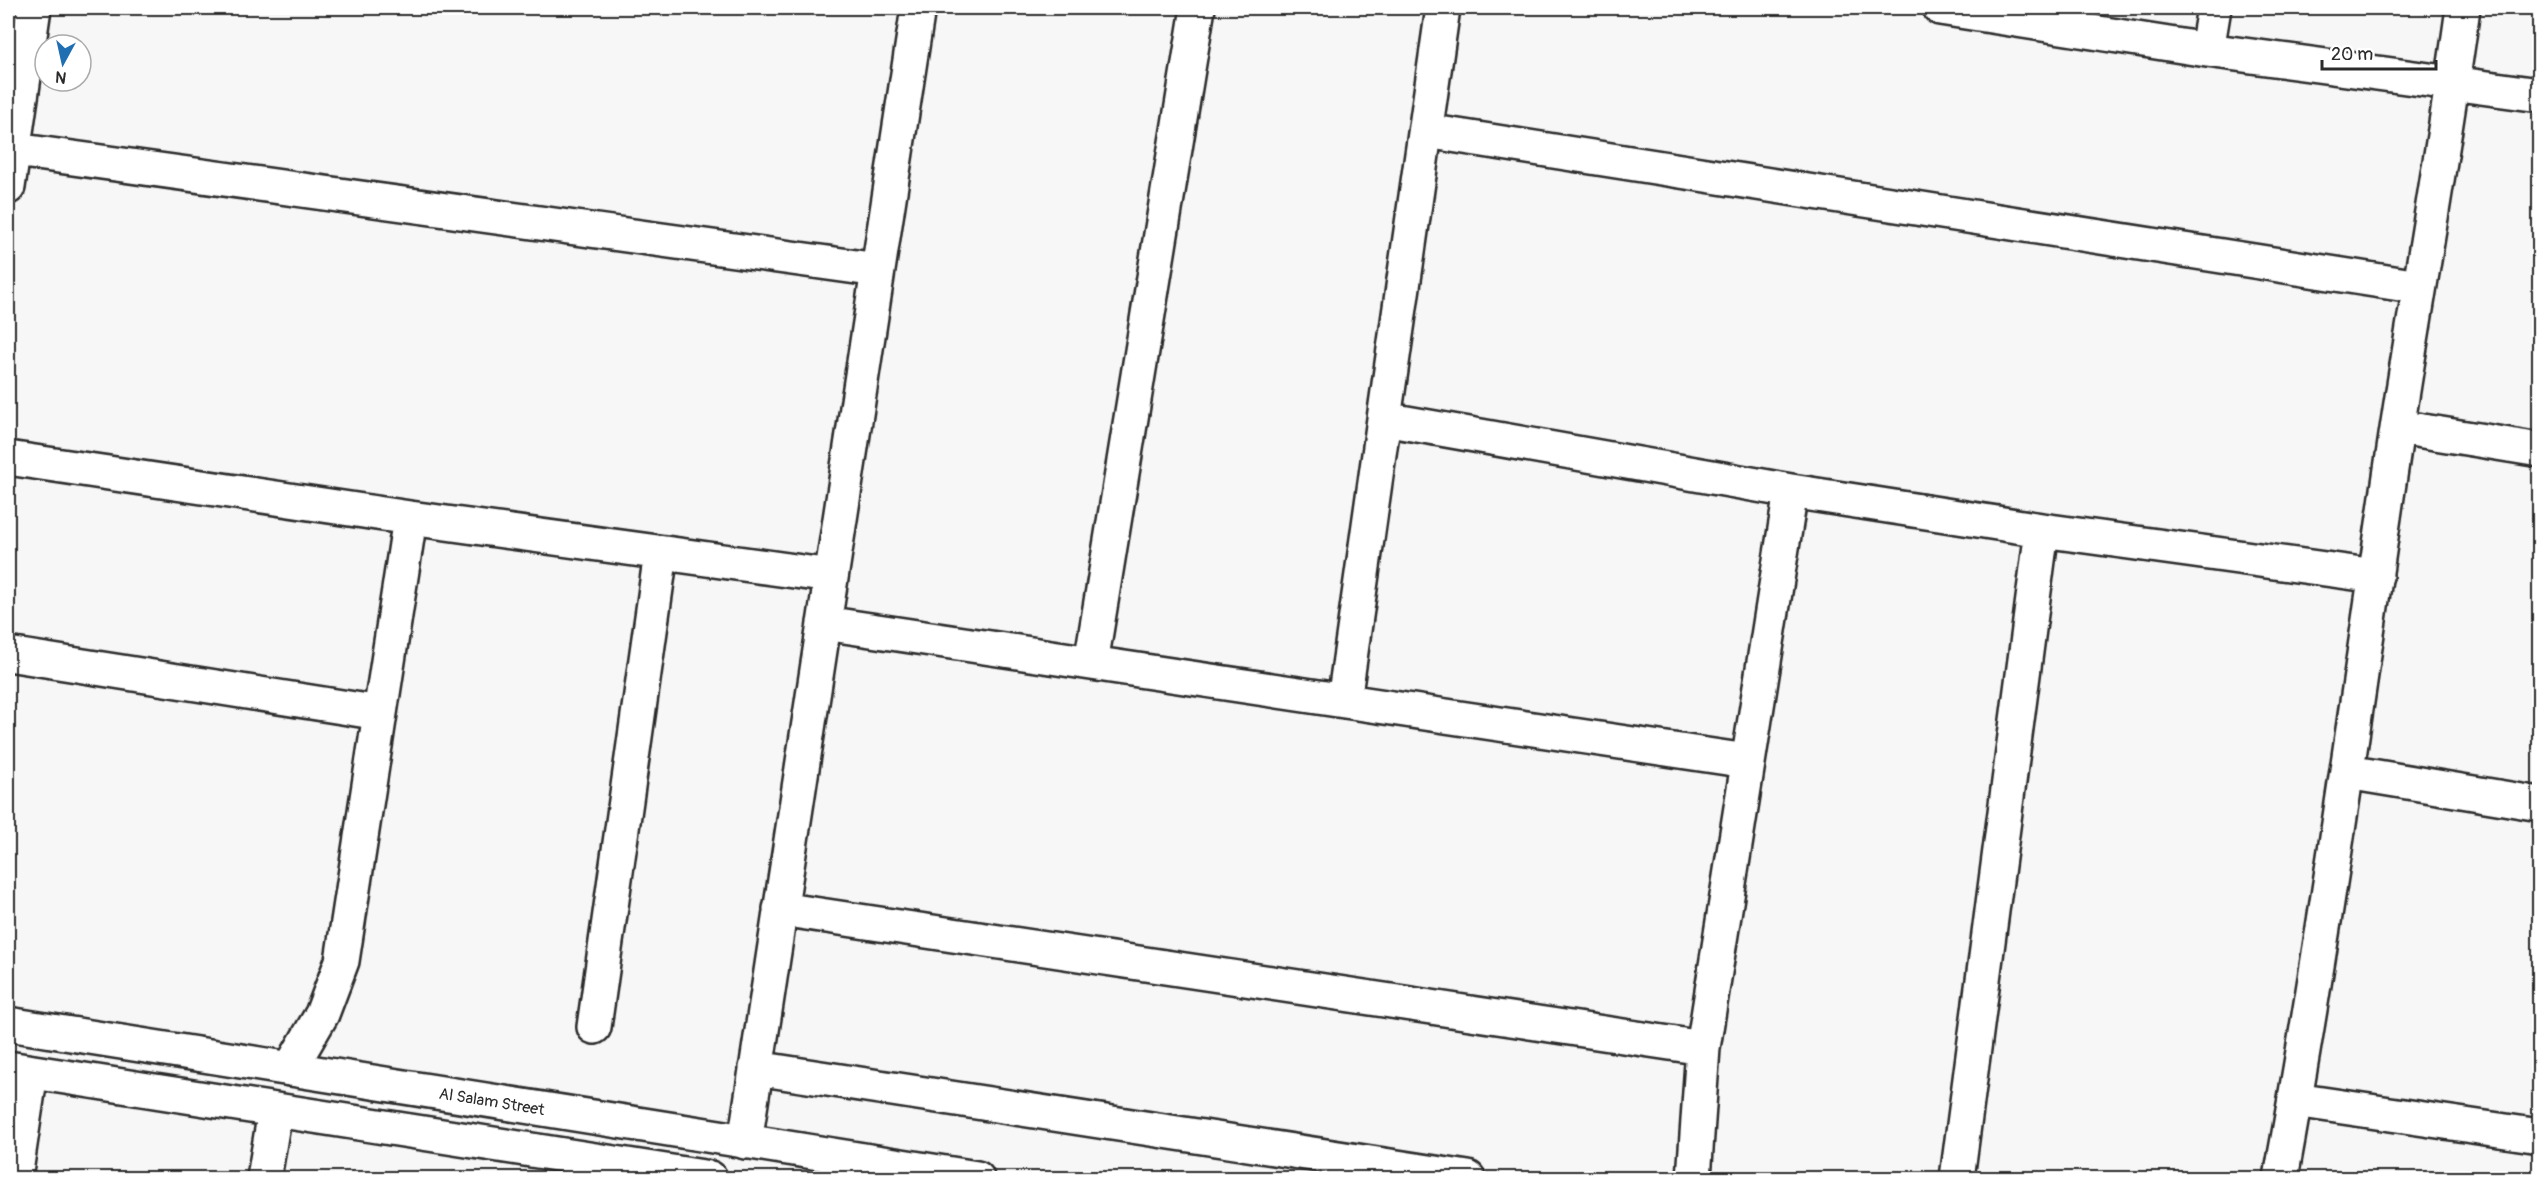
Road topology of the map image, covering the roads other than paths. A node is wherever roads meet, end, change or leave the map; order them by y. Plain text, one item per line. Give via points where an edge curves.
1 (34, 8) edge
2 (918, 8) edge
3 (1198, 8) edge
4 (1443, 8) edge
5 (1952, 8) edge
6 (2214, 8) edge
7 (2463, 8) edge
8 (2207, 50) junction
9 (2453, 83) junction
10 (2540, 95) edge
11 (1426, 131) junction
12 (10, 149) edge
13 (8, 187) edge
14 (878, 270) junction
15 (2419, 287) junction
16 (1384, 419) junction
17 (2398, 428) junction
18 (2540, 450) edge
19 (8, 458) edge
20 (1791, 491) junction
21 (410, 519) junction
22 (2042, 530) junction
23 (662, 553) junction
24 (831, 576) junction
25 (2376, 576) junction
26 (824, 623) junction
27 (8, 654) edge
28 (1091, 663) junction
29 (1344, 701) junction
30 (380, 713) junction
31 (1747, 761) junction
32 (2347, 772) junction
33 (2540, 804) edge
34 (780, 909) junction
35 (8, 1024) edge
36 (594, 1027) dead end
37 (1703, 1048) junction
38 (756, 1068) junction
39 (290, 1069) junction
40 (19, 1070) edge
41 (2295, 1100) junction
42 (274, 1111) junction
43 (2540, 1136) edge
44 (745, 1142) junction
45 (15, 1179) edge
46 (264, 1179) edge
47 (710, 1179) edge
48 (977, 1179) edge
49 (1468, 1179) edge
50 (1694, 1179) edge
51 (1957, 1179) edge
52 (2281, 1179) edge

1 - 12 street
2 - 14 street
3 - 28 street
4 - 11 street
5 - 8 street
6 - 8 street
7 - 9 street
8 - 9 street
9 - 10 street
9 - 15 street
11 - 15 street
11 - 16 street
12 - 13 street
12 - 14 street
14 - 24 street
15 - 17 street
16 - 20 street
16 - 29 street
17 - 18 street
17 - 25 street
19 - 21 street
20 - 22 street
20 - 31 street
21 - 23 street
21 - 30 street
22 - 25 street
22 - 51 street
23 - 24 street
23 - 36 street
24 - 26 street
25 - 32 street
26 - 28 street
26 - 34 street
27 - 30 street
28 - 29 street
29 - 31 street
30 - 39 street via 342,961 322,1014
31 - 37 street
32 - 33 street
32 - 41 street
34 - 37 street
34 - 38 street
35 - 39 street, Al Salam Street
37 - 50 street
38 - 44 street
38 - 49 street
39 - 44 street, Al Salam Street
40 - 42 street
40 - 45 street
41 - 43 street
41 - 52 street
42 - 46 street
42 - 47 street
44 - 48 street, Al Salam Street

